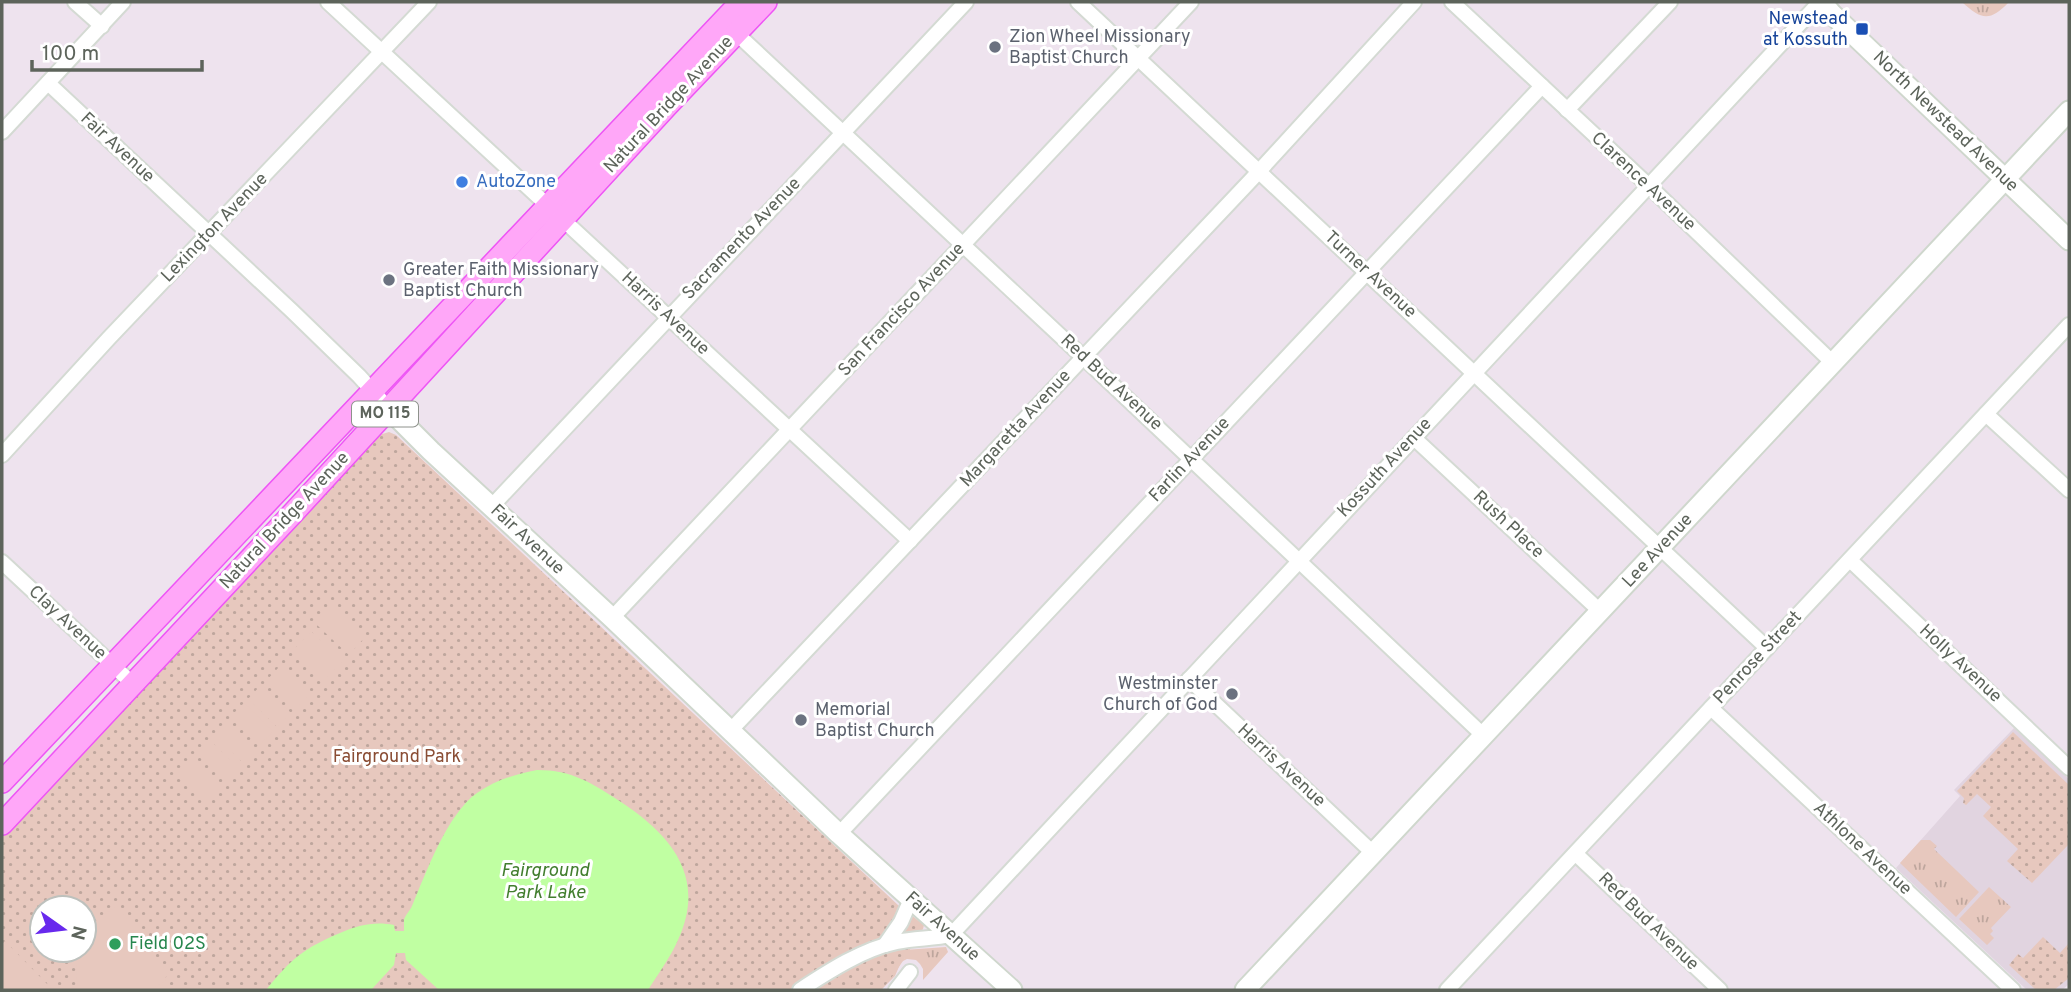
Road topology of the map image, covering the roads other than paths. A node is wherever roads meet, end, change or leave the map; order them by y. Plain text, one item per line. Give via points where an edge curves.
1 (75, 2) edge
2 (124, 2) edge
3 (328, 2) edge
4 (429, 2) edge
5 (741, 2) edge
6 (766, 2) edge
7 (966, 2) edge
8 (1078, 2) edge
9 (1191, 2) edge
10 (1414, 2) edge
11 (1452, 2) edge
12 (1670, 2) edge
13 (1821, 2) edge
14 (102, 26) junction
15 (736, 33) junction
16 (382, 52) junction
17 (1138, 58) junction
18 (48, 83) junction
19 (1542, 86) junction
20 (1567, 110) junction
21 (2069, 111) edge
22 (2, 132) edge
23 (843, 133) junction
24 (1259, 171) junction
25 (2005, 179) junction
26 (1649, 186) junction
27 (556, 211) junction
28 (209, 234) junction
29 (2069, 240) edge
30 (963, 246) junction
31 (1367, 272) junction
32 (474, 283) junction
33 (668, 317) junction
34 (2069, 325) edge
35 (1083, 357) junction
36 (1833, 363) junction
37 (1474, 373) junction
38 (372, 390) junction
39 (389, 409) junction
40 (1986, 414) junction
41 (789, 430) junction
42 (1414, 438) junction
43 (2, 455) edge
44 (1192, 458) junction
45 (2069, 490) edge
46 (491, 507) junction
47 (294, 512) junction
48 (910, 541) junction
49 (1661, 549) junction
50 (1850, 560) junction
51 (1298, 561) junction
52 (4, 568) edge
53 (1601, 612) junction
54 (611, 618) junction
55 (1767, 648) junction
56 (112, 664) junction
57 (1189, 679) junction
58 (133, 684) junction
59 (1711, 708) junction
60 (730, 732) junction
61 (1484, 736) junction
62 (2069, 768) edge
63 (2, 782) edge
64 (41, 782) junction
65 (2, 824) edge
66 (839, 834) junction
67 (1373, 853) junction
68 (1576, 854) junction
69 (911, 899) junction
70 (951, 935) junction
71 (885, 945) junction
72 (910, 972) dead end
73 (800, 990) edge
74 (895, 990) edge
75 (1012, 990) edge
76 (1245, 990) edge
77 (1447, 990) edge
78 (1720, 990) edge
79 (2013, 990) edge

1 - 14 street
2 - 14 street
3 - 16 street, Harris Avenue
4 - 16 street, Lexington Avenue
5 - 27 main road, Natural Bridge Avenue
6 - 15 main road, Natural Bridge Avenue / MO 115
7 - 23 street, Sacramento Avenue
8 - 17 street, Turner Avenue
9 - 17 street, San Francisco Avenue
10 - 24 street, Margaretta Avenue
11 - 19 street, Clarence Avenue
12 - 20 street
13 - 25 street, North Newstead Avenue
13 - 26 street, Kossuth Avenue
14 - 18 street
15 - 23 street, Red Bud Avenue
15 - 27 main road, Natural Bridge Avenue / MO 115
16 - 27 street, Harris Avenue
16 - 28 street, Lexington Avenue
17 - 24 street, Turner Avenue
17 - 30 street, San Francisco Avenue
18 - 22 street
18 - 28 street, Fair Avenue
19 - 20 street, Clarence Avenue
19 - 31 street, Farlin Avenue
20 - 26 street, Clarence Avenue
21 - 25 street, Lee Avenue
23 - 30 street, Red Bud Avenue
23 - 33 street, Sacramento Avenue
24 - 31 street, Turner Avenue
24 - 35 street, Margaretta Avenue
25 - 29 street, North Newstead Avenue
25 - 36 street, Lee Avenue
26 - 36 street, Clarence Avenue
26 - 37 street, Kossuth Avenue
27 - 32 main road, Natural Bridge Avenue / MO 115
27 - 33 street, Harris Avenue
27 - 39 main road, Natural Bridge Avenue / MO 115
28 - 38 street, Fair Avenue
28 - 43 street, Lexington Avenue
30 - 35 street, Red Bud Avenue
30 - 41 street, San Francisco Avenue
31 - 37 street, Turner Avenue
31 - 44 street, Farlin Avenue
32 - 38 main road, Natural Bridge Avenue / MO 115
32 - 39 main road via 452,321 402,377
33 - 41 street, Harris Avenue
33 - 46 street, Sacramento Avenue
34 - 40 street, Penrose Street
35 - 44 street, Red Bud Avenue
35 - 48 street, Margaretta Avenue
36 - 49 street, Lee Avenue
37 - 42 street, Kossuth Avenue
37 - 49 street, Turner Avenue
38 - 39 street, Fair Avenue
38 - 47 main road via 362,421 316,475
38 - 56 main road, Natural Bridge Avenue / MO 115
39 - 46 street, Fair Avenue
39 - 47 main road, Natural Bridge Avenue / MO 115
40 - 45 street
40 - 50 street, Penrose Street
41 - 48 street, Harris Avenue
41 - 54 street, San Francisco Avenue
42 - 51 street, Kossuth Avenue
42 - 53 street, Rush Place
44 - 51 street, Red Bud Avenue
44 - 66 street, Farlin Avenue
46 - 54 street, Fair Avenue
47 - 58 main road, Natural Bridge Avenue / MO 115
48 - 60 street, Margaretta Avenue
49 - 53 street, Lee Avenue
49 - 55 street
50 - 55 street, Penrose Street
50 - 62 street, Holly Avenue
51 - 57 street, Kossuth Avenue
51 - 61 street, Red Bud Avenue
52 - 56 street, Clay Avenue
53 - 61 street, Lee Avenue
54 - 60 street, Fair Avenue
55 - 59 street, Penrose Street
56 - 58 street, Clay Avenue
56 - 63 main road, Natural Bridge Avenue / MO 115
56 - 64 main road via 110,691 63,744
57 - 67 street, Harris Avenue
57 - 70 street, Kossuth Avenue
58 - 64 main road, Natural Bridge Avenue / MO 115
59 - 68 street, Penrose Street
59 - 79 street, Athlone Avenue
60 - 66 street, Fair Avenue
61 - 67 street, Lee Avenue
64 - 65 main road, Natural Bridge Avenue / MO 115
66 - 69 street, Fair Avenue
67 - 76 street, Lee Avenue
68 - 77 street, Penrose Street
68 - 78 street, Red Bud Avenue
69 - 70 street, Fair Avenue
69 - 71 street
70 - 71 street
70 - 75 street, Fair Avenue
71 - 73 street
72 - 74 street

